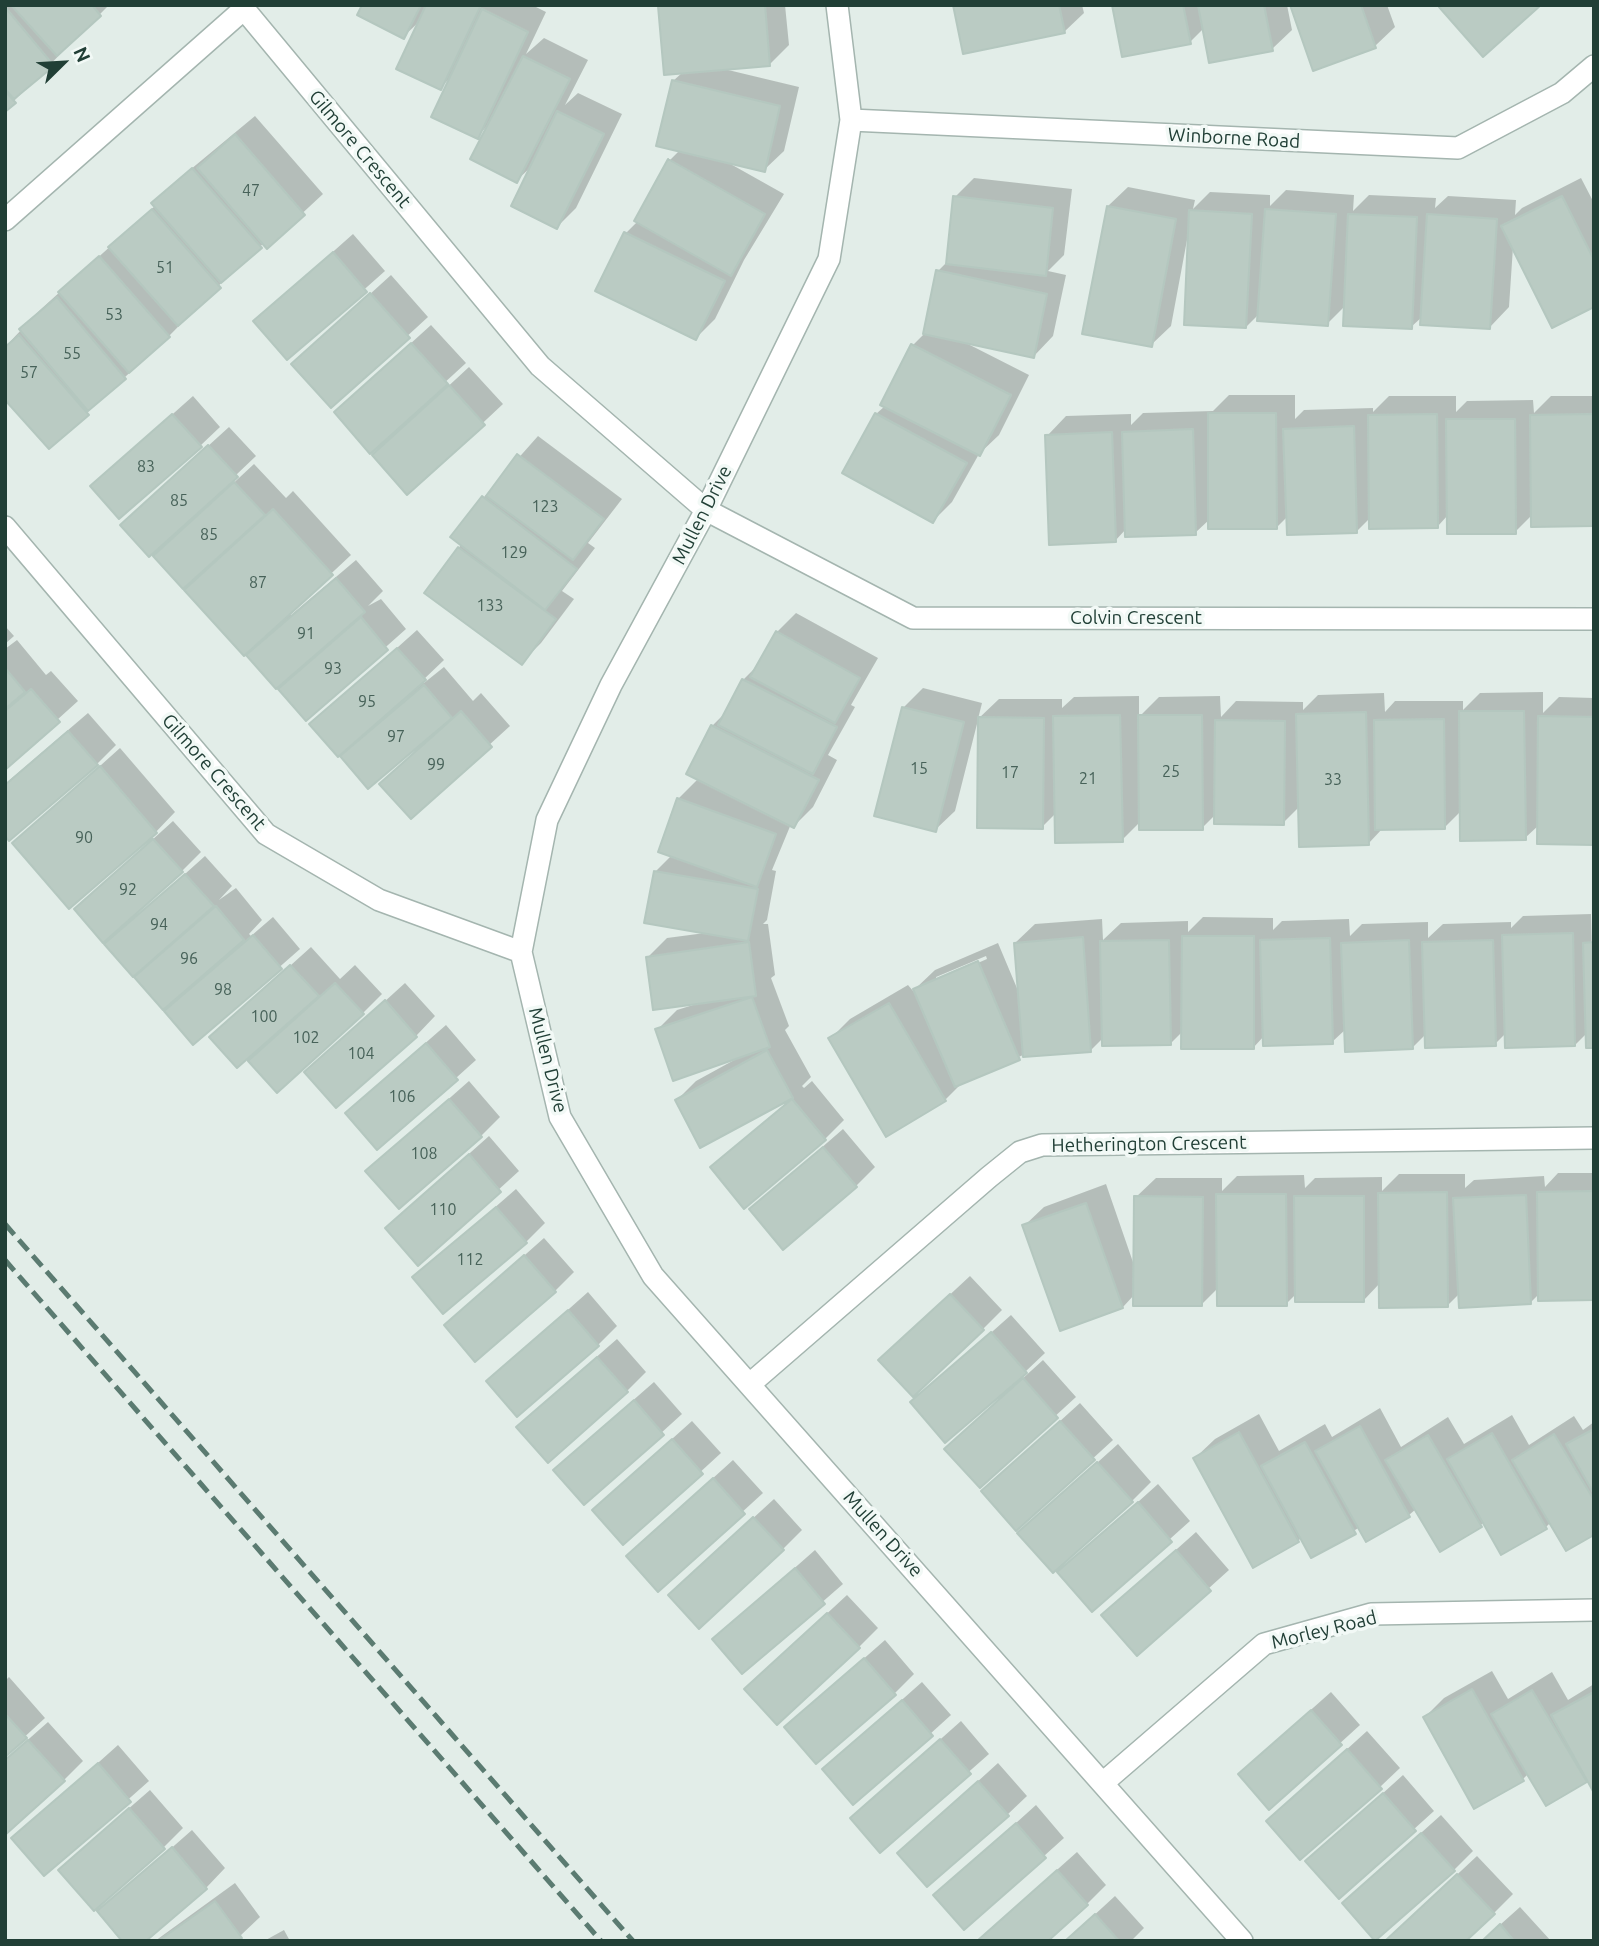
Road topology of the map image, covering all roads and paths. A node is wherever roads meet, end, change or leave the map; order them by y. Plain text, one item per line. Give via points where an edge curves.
1 (836, 5) edge
2 (1594, 66) edge
3 (851, 120) junction
4 (5, 220) edge
5 (706, 510) junction
6 (5, 527) edge
7 (1594, 619) edge
8 (522, 952) junction
9 (1594, 1138) edge
10 (750, 1384) junction
11 (1594, 1610) edge
12 (1104, 1782) junction
13 (1242, 1941) edge

1 - 3 street, Mullen Drive
2 - 3 street, Winborne Road via 1562,93 1458,148
3 - 5 street, Mullen Drive via 830,259
4 - 5 street, Gilmore Crescent via 244,9 540,366
5 - 7 street, Colvin Crescent via 913,618
5 - 8 street, Mullen Drive via 611,685 547,820
6 - 8 street, Gilmore Crescent via 266,834 379,900
8 - 10 street, Mullen Drive via 560,1117 653,1276
9 - 10 street, Hetherington Crescent via 1042,1146 1020,1152
10 - 12 street, Mullen Drive
11 - 12 street, Morley Road via 1371,1614 1264,1644
12 - 13 street, Mullen Drive

